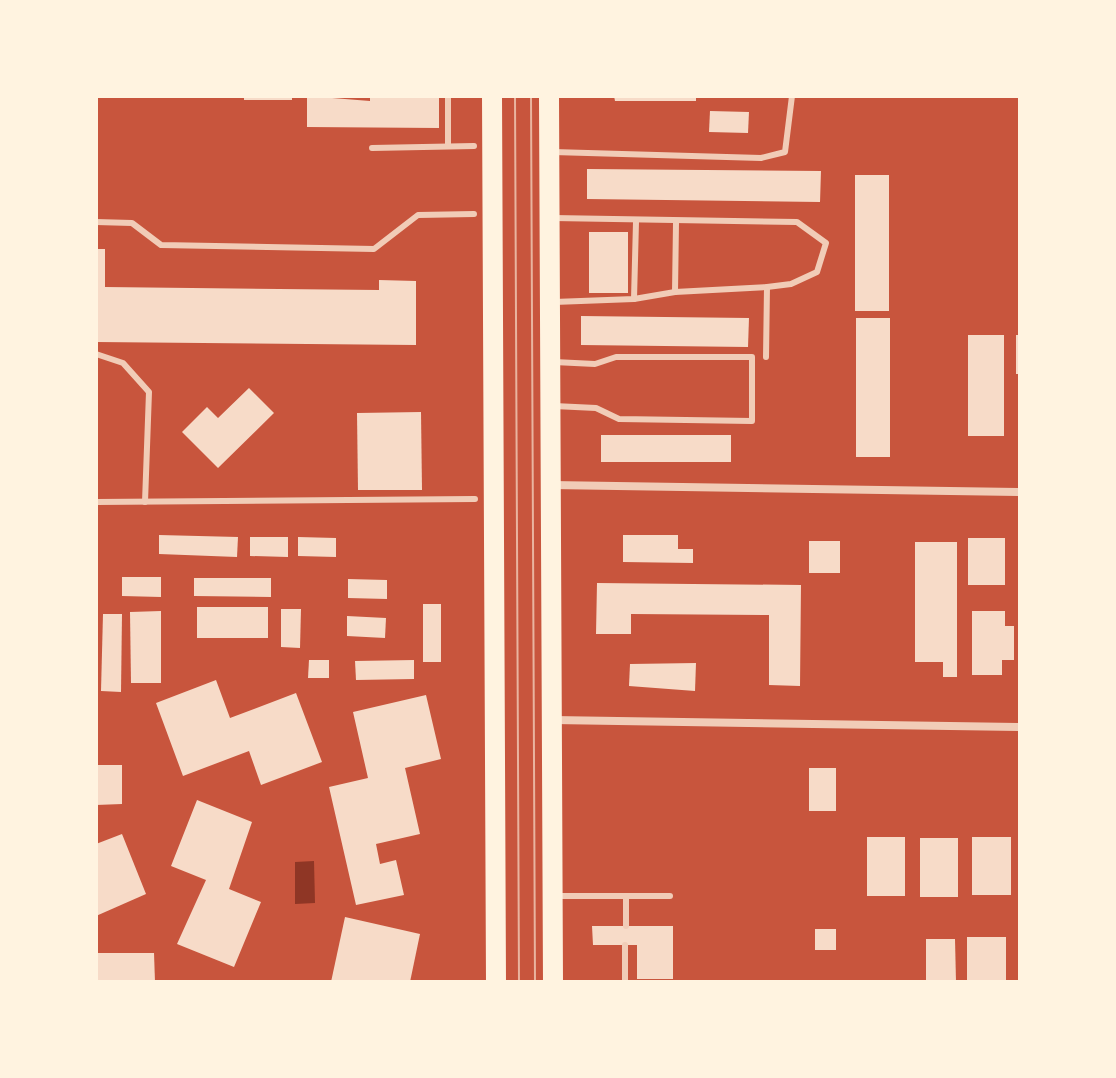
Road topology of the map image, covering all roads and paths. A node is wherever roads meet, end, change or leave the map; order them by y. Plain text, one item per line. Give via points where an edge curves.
1 (448, 96) edge
2 (492, 96) edge
3 (549, 96) edge
4 (792, 96) edge
5 (448, 146) junction
6 (474, 146) dead end
7 (372, 148) dead end
8 (549, 152) junction
9 (474, 214) dead end
10 (549, 218) junction
11 (96, 222) edge
12 (636, 222) junction
13 (676, 223) junction
14 (767, 287) junction
15 (675, 292) junction
16 (634, 299) junction
17 (549, 302) junction
18 (96, 354) edge
19 (766, 357) dead end
20 (550, 362) junction
21 (550, 406) junction
22 (551, 485) junction
23 (1020, 492) edge
24 (475, 499) dead end
25 (96, 502) edge
26 (145, 502) junction
27 (552, 720) junction
28 (1020, 727) edge
29 (552, 896) junction
30 (626, 896) junction
31 (670, 896) dead end
32 (626, 926) dead end
33 (625, 945) dead end
34 (496, 982) edge
35 (553, 982) edge
36 (625, 982) edge

1 - 5 lane
2 - 34 main road
3 - 8 main road
4 - 8 lane via 785,152 761,158
5 - 6 lane
5 - 7 lane
8 - 10 main road
9 - 11 lane via 418,215 374,249 161,245 132,223
10 - 12 lane
10 - 17 main road
12 - 13 lane
12 - 16 lane
13 - 14 lane via 797,222 826,243 817,272 791,284
13 - 15 lane
14 - 15 lane
14 - 19 lane
15 - 16 lane
16 - 17 lane
17 - 20 main road
18 - 26 lane via 123,363 149,392
20 - 21 main road
20 - 21 lane via 752,357 752,421 619,419 596,408
21 - 22 main road
22 - 23 street
22 - 27 main road
24 - 26 lane
25 - 26 lane
27 - 28 street
27 - 29 main road
29 - 30 lane
29 - 35 main road
30 - 31 lane
30 - 32 lane
33 - 36 lane

